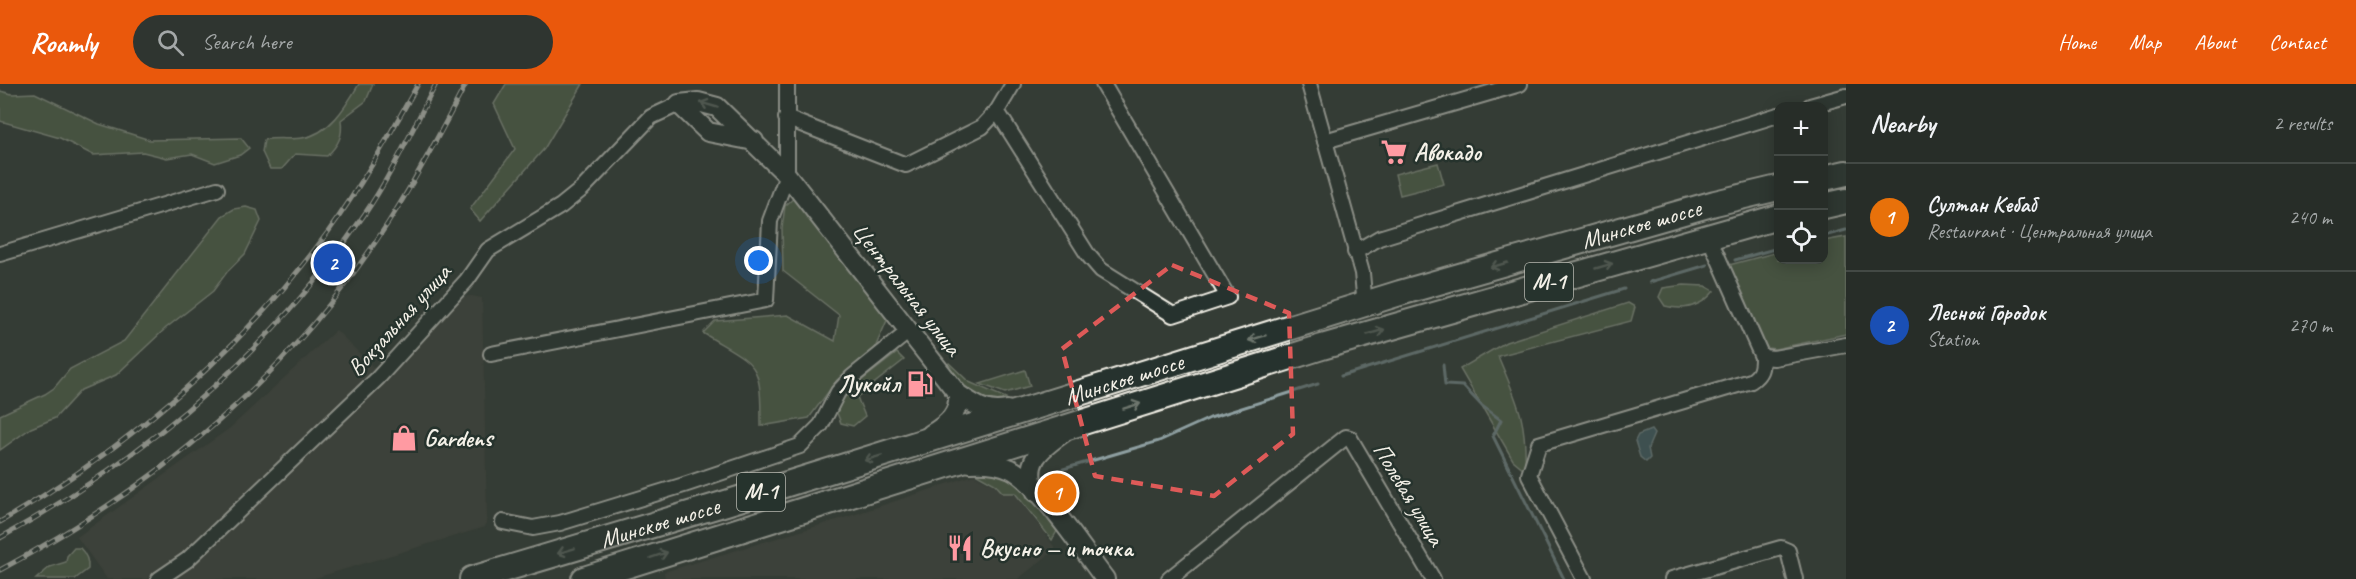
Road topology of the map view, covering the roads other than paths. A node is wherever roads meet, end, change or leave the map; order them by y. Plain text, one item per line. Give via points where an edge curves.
1 (787, 84) edge
2 (1013, 84) edge
3 (1103, 84) edge
4 (1309, 84) edge
5 (1520, 84) edge
6 (1846, 96) edge
7 (1824, 102) edge
8 (679, 104) junction
9 (997, 111) junction
10 (1774, 117) edge
11 (786, 118) junction
12 (754, 141) junction
13 (1325, 141) junction
14 (1846, 173) edge
15 (787, 175) junction
16 (1828, 177) edge
17 (217, 189) dead end
18 (1774, 189) edge
19 (1774, 218) edge
20 (1708, 236) junction
21 (1354, 252) junction
22 (0, 254) edge
23 (1362, 273) junction
24 (1400, 293) junction
25 (1354, 308) junction
26 (909, 331) junction
27 (1846, 345) edge
28 (490, 354) dead end
29 (1762, 357) junction
30 (958, 394) junction
31 (1049, 403) junction
32 (1076, 423) junction
33 (910, 447) junction
34 (944, 464) junction
35 (1037, 493) junction
36 (503, 522) dead end
37 (159, 579) edge
38 (472, 579) edge
39 (584, 579) edge
40 (1105, 579) edge
41 (1169, 579) edge
42 (1434, 579) edge
43 (1584, 579) edge
44 (1672, 579) edge
45 (1795, 579) edge

1 - 11 street
2 - 9 street
3 - 9 street via 1228,297 1173,315 1101,270
4 - 13 street
5 - 13 street
6 - 7 street
8 - 12 street via 708,132
12 -> 8 street, Центральная улица via 717,107 698,102
8 - 37 street, Вокзальная улица via 651,117 561,206 488,250 467,280 357,400 187,560
9 - 11 street via 982,127 906,165
10 - 21 street via 1379,238
11 - 15 street
12 - 15 street, Центральная улица
13 - 21 street
14 - 16 highway
15 - 26 street, Центральная улица
15 - 28 street via 770,221 766,300
17 - 22 street
18 -> 24 highway, Минское шоссе / М-1
19 - 20 highway, Минское шоссе / М-1
20 - 29 street
32 -> 20 highway, Минское шоссе / М-1 via 1322,347
21 - 23 street
23 - 24 street via 1374,287
23 - 25 street via 1364,296
24 - 25 highway, Минское шоссе / М-1
25 -> 31 highway, Минское шоссе / М-1
26 - 30 street, Центральная улица
26 - 36 street via 852,377 838,392 821,426 800,446 560,523 533,528
27 - 29 street
29 - 43 street via 1759,376 1751,381 1539,444 1529,475
30 - 31 street, Центральная улица via 980,409 995,412
30 - 33 street via 956,411 948,423
31 - 33 highway, Минское шоссе / М-1
32 - 34 highway, Минское шоссе / М-1
32 - 35 street via 1033,457 1030,470
33 -> 38 highway, Минское шоссе / М-1
34 - 35 street via 996,463 1014,471
39 -> 34 highway, Минское шоссе / М-1
35 - 40 street
41 - 42 street, Полевая улица via 1342,438 1350,438
44 - 45 street via 1781,548 1789,554

